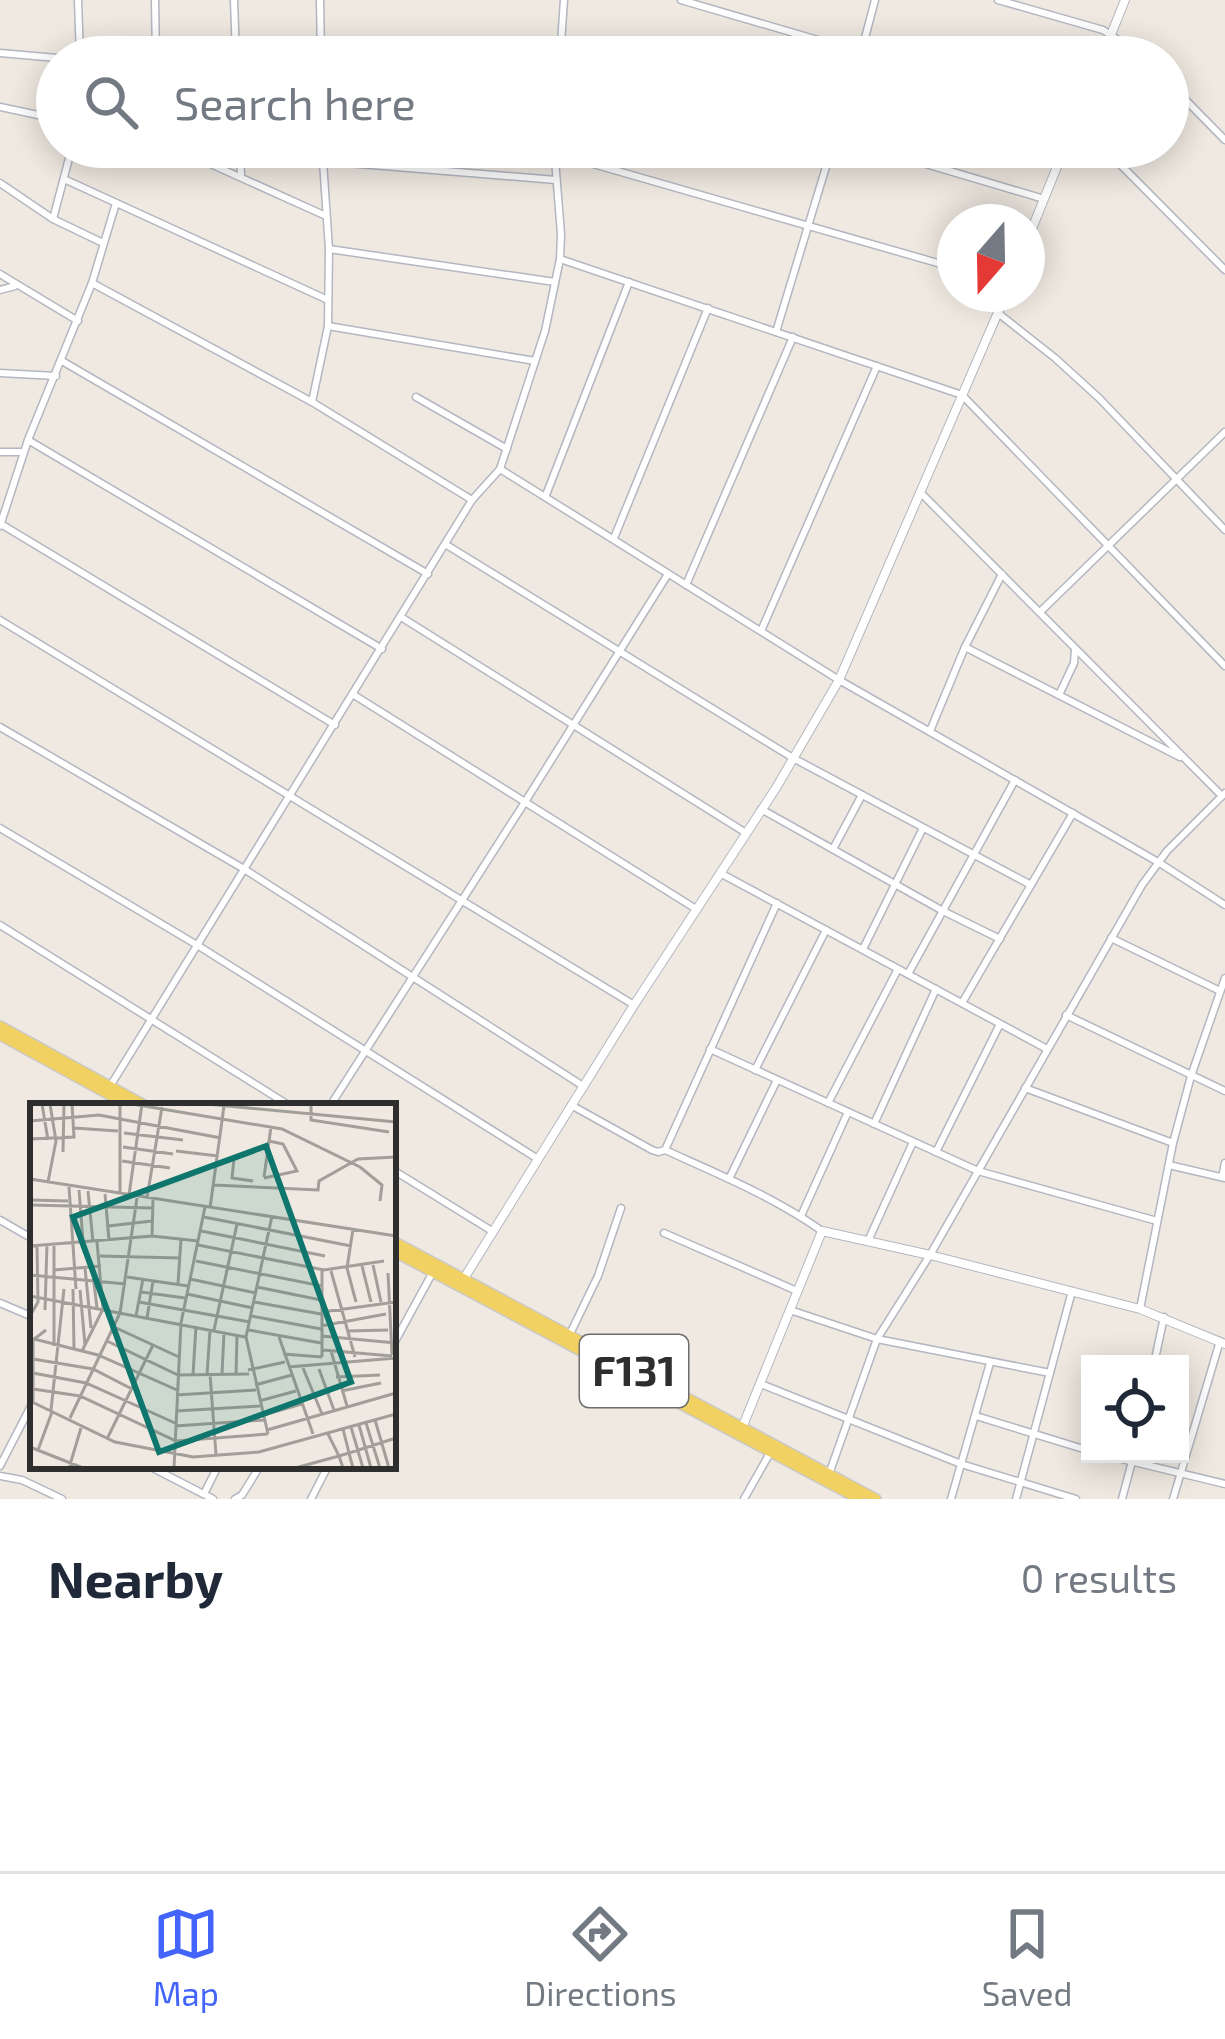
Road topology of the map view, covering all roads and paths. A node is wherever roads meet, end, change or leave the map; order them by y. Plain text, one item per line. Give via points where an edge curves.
1 (78, 0) edge
2 (155, 0) edge
3 (234, 0) edge
4 (320, 0) edge
5 (564, 0) edge
6 (681, 0) edge
7 (875, 0) edge
8 (998, 0) edge
9 (1125, 0) edge
10 (1111, 35) joint
11 (79, 36) edge
12 (156, 36) edge
13 (235, 36) edge
14 (321, 36) edge
15 (563, 36) edge
16 (798, 36) edge
17 (865, 36) edge
18 (0, 53) edge
19 (36, 56) edge
20 (1189, 103) edge
21 (0, 107) edge
22 (36, 115) edge
23 (1225, 140) edge
24 (67, 168) edge
25 (221, 168) edge
26 (241, 168) edge
27 (323, 168) edge
28 (408, 168) edge
29 (555, 168) edge
30 (614, 168) edge
31 (826, 168) edge
32 (940, 168) edge
33 (1057, 168) edge
34 (1124, 168) edge
35 (241, 177) junction
36 (64, 179) junction
37 (556, 180) junction
38 (0, 183) edge
39 (1044, 199) junction
40 (116, 203) junction
41 (1042, 204) edge
42 (326, 216) junction
43 (52, 219) junction
44 (809, 226) junction
45 (103, 243) junction
46 (329, 249) junction
47 (560, 259) junction
48 (937, 263) edge
49 (1225, 270) edge
50 (0, 274) edge
51 (555, 282) junction
52 (629, 282) junction
53 (92, 283) junction
54 (15, 286) junction
55 (0, 290) edge
56 (328, 299) junction
57 (708, 308) junction
58 (998, 313) joint
59 (77, 321) junction
60 (328, 326) junction
61 (776, 332) junction
62 (794, 337) junction
63 (62, 361) junction
64 (535, 361) junction
65 (877, 366) junction
66 (0, 373) edge
67 (56, 376) junction
68 (962, 394) junction
69 (416, 398) dead end
70 (312, 402) junction
71 (1225, 432) edge
72 (28, 440) junction
73 (507, 448) junction
74 (0, 452) edge
75 (24, 452) junction
76 (500, 469) junction
77 (1176, 479) junction
78 (920, 492) junction
79 (546, 495) junction
80 (472, 500) junction
81 (0, 525) edge
82 (1225, 530) edge
83 (614, 539) junction
84 (446, 544) junction
85 (1109, 546) junction
86 (428, 574) junction
87 (668, 574) junction
88 (1002, 574) junction
89 (686, 585) junction
90 (1040, 612) junction
91 (401, 617) junction
92 (0, 620) edge
93 (760, 631) junction
94 (965, 647) junction
95 (382, 649) junction
96 (1075, 650) junction
97 (618, 651) junction
98 (1225, 666) edge
99 (839, 680) junction
100 (354, 694) junction
101 (1059, 695) junction
102 (572, 724) junction
103 (335, 725) junction
104 (0, 727) edge
105 (930, 731) junction
106 (793, 758) junction
107 (1188, 761) junction
108 (1015, 780) junction
109 (1224, 794) edge
110 (862, 795) junction
111 (289, 797) junction
112 (525, 802) junction
113 (761, 809) junction
114 (1073, 813) junction
115 (0, 828) edge
116 (923, 828) junction
117 (746, 833) junction
118 (833, 850) junction
119 (973, 856) junction
120 (1158, 862) junction
121 (244, 869) junction
122 (720, 873) junction
123 (894, 884) junction
124 (1031, 885) junction
125 (461, 901) junction
126 (777, 903) junction
127 (1225, 905) edge
128 (696, 909) junction
129 (943, 911) junction
130 (0, 925) edge
131 (826, 930) junction
132 (1111, 938) junction
133 (1000, 939) junction
134 (196, 945) junction
135 (862, 950) junction
136 (898, 969) junction
137 (908, 974) junction
138 (412, 977) junction
139 (1225, 978) edge
140 (936, 989) junction
141 (1220, 991) junction
142 (962, 1004) junction
143 (634, 1005) junction
144 (1212, 1014) junction
145 (1066, 1015) junction
146 (150, 1019) junction
147 (1225, 1021) edge
148 (1000, 1024) junction
149 (0, 1026) edge
150 (0, 1035) edge
151 (710, 1049) junction
152 (1047, 1049) junction
153 (364, 1050) junction
154 (755, 1070) junction
155 (1192, 1076) junction
156 (777, 1080) junction
157 (583, 1086) junction
158 (1025, 1088) junction
159 (108, 1089) junction
160 (1225, 1091) edge
161 (126, 1103) edge
162 (139, 1103) edge
163 (285, 1103) edge
164 (332, 1103) edge
165 (829, 1103) junction
166 (571, 1105) junction
167 (848, 1112) junction
168 (874, 1124) junction
169 (913, 1142) junction
170 (1173, 1143) junction
171 (665, 1150) junction
172 (936, 1152) junction
173 (538, 1159) junction
174 (1225, 1162) edge
175 (1168, 1165) junction
176 (396, 1172) edge
177 (978, 1172) junction
178 (1224, 1178) edge
179 (729, 1179) junction
180 (620, 1208) dead end
181 (801, 1216) junction
182 (0, 1220) edge
183 (1157, 1221) junction
184 (492, 1231) junction
185 (822, 1231) junction
186 (664, 1233) dead end
187 (30, 1237) edge
188 (868, 1241) junction
189 (396, 1243) edge
190 (396, 1252) edge
191 (930, 1255) junction
192 (435, 1269) junction
193 (463, 1280) junction
194 (797, 1291) junction
195 (1072, 1291) junction
196 (0, 1304) edge
197 (1140, 1309) junction
198 (790, 1310) junction
199 (30, 1316) edge
200 (1164, 1317) junction
201 (877, 1339) junction
202 (396, 1340) edge
203 (567, 1341) junction
204 (1222, 1342) edge
205 (1156, 1355) edge
206 (990, 1363) junction
207 (1051, 1373) junction
208 (761, 1384) junction
209 (30, 1409) edge
210 (976, 1416) junction
211 (847, 1417) junction
212 (742, 1428) junction
213 (1034, 1434) junction
214 (1081, 1448) edge
215 (770, 1453) junction
216 (1132, 1463) edge
217 (1146, 1463) edge
218 (962, 1464) junction
219 (0, 1466) edge
220 (155, 1469) edge
221 (216, 1469) edge
222 (258, 1469) edge
223 (326, 1469) edge
224 (829, 1474) junction
225 (1180, 1474) junction
226 (0, 1476) edge
227 (1021, 1484) junction
228 (1225, 1484) edge
229 (204, 1494) junction
230 (62, 1499) edge
231 (214, 1499) edge
232 (235, 1499) edge
233 (311, 1499) edge
234 (744, 1499) edge
235 (859, 1499) edge
236 (876, 1499) edge
237 (951, 1499) edge
238 (1016, 1499) edge
239 (1076, 1499) edge
240 (1123, 1499) edge
241 (1174, 1499) edge

1 - 11 street
2 - 12 street
3 - 13 street
4 - 14 street
5 - 15 street
6 - 16 street
7 - 17 street
8 - 10 street
9 - 10 street
18 - 19 street
20 - 23 street
21 - 22 street
24 - 36 street
25 - 35 street
26 - 35 street
27 - 42 street
28 - 37 street
29 - 37 street
30 - 44 street
31 - 44 street
32 - 39 street
33 - 39 street
34 - 49 street
35 - 42 street
36 - 40 street
36 - 43 street
37 - 47 street
38 - 43 street
39 - 41 street
40 - 45 street
40 - 56 street
42 - 46 street
43 - 45 street
44 - 48 street
44 - 61 street
45 - 53 street
46 - 51 street
46 - 56 street
47 - 51 street
47 - 52 street
50 - 54 street
51 - 64 street
52 - 57 street
52 - 79 street
53 - 59 street
53 - 70 street
54 - 55 street
54 - 59 street
56 - 60 street
57 - 61 street
57 - 83 street
58 - 68 street
58 - 77 street
59 - 63 street
60 - 64 street
60 - 70 street
61 - 62 street
62 - 65 street
62 - 89 street
63 - 67 street
63 - 86 street
64 - 73 street
65 - 68 street
65 - 93 street
66 - 67 street
67 - 72 street
68 - 78 street
68 - 85 street
69 - 73 street
70 - 80 street
71 - 77 street
72 - 75 street
72 - 95 street
73 - 76 street
74 - 75 street
75 - 81 street
76 - 79 street
76 - 80 street
77 - 82 street
77 - 85 street
78 - 88 street
78 - 99 street
79 - 83 street
80 - 84 street
81 - 103 street
83 - 87 street
84 - 86 street
84 - 97 street
85 - 90 street
85 - 98 street
86 - 91 street
87 - 89 street
87 - 97 street
88 - 90 street
88 - 94 street
89 - 93 street
90 - 96 street
91 - 95 street
91 - 102 street
92 - 111 street
93 - 99 street
94 - 101 street
94 - 105 street
95 - 100 street
96 - 101 street
96 - 107 street
97 - 102 street
97 - 106 street
99 - 105 street
99 - 106 street
100 - 103 street
100 - 112 street
101 - 107 street
102 - 112 street
102 - 117 street
103 - 111 street
104 - 121 street
105 - 108 street
106 - 110 street
106 - 113 street
107 - 109 street
108 - 114 street
108 - 119 street
109 - 120 street
110 - 116 street
110 - 118 street
111 - 121 street
111 - 125 street
112 - 125 street
112 - 128 street
113 - 117 street
113 - 118 street
114 - 120 street
114 - 124 street
115 - 134 street
116 - 119 street
116 - 123 street
117 - 122 street
118 - 123 street
119 - 124 street
119 - 129 street
120 - 127 street
120 - 132 street
121 - 134 street
121 - 138 street
122 - 126 street
122 - 128 street
123 - 129 street
123 - 135 street
124 - 133 street
125 - 138 street
125 - 143 street
126 - 131 street
126 - 151 street
128 - 143 street
129 - 133 street
129 - 137 street
130 - 146 street
131 - 135 street
131 - 154 street
132 - 141 street
132 - 145 street
133 - 142 street
134 - 146 street
134 - 153 street
135 - 136 street
136 - 137 street
136 - 165 street
137 - 140 street
138 - 153 street
138 - 157 street
139 - 141 street
140 - 142 street
140 - 168 street
141 - 144 street
142 - 148 street
143 - 157 street
144 - 147 street
144 - 155 street
145 - 152 street
145 - 155 street
146 - 159 street
146 - 163 street
148 - 152 street
148 - 172 street
149 - 159 main road
150 - 159 main road
151 - 154 street
151 - 171 street
152 - 158 street
153 - 164 street
153 - 173 street
154 - 156 street
155 - 160 street
155 - 170 street
156 - 165 street
156 - 179 street
157 - 166 street
158 - 170 street
158 - 177 street
159 - 161 main road
159 - 162 main road
165 - 167 street
166 - 171 street
166 - 173 street
167 - 168 street
167 - 181 street
168 - 169 street
169 - 172 street
169 - 188 street
170 - 175 street
171 - 179 street
172 - 177 street
173 - 184 street
174 - 178 street
175 - 178 street
175 - 183 street
176 - 184 street
177 - 183 street
177 - 191 street
179 - 181 street
180 - 203 street
181 - 185 street
182 - 187 street
183 - 197 street
184 - 193 street
185 - 188 street
185 - 194 street
186 - 194 street
188 - 191 street
189 - 192 main road, F131
190 - 192 main road, F131
191 - 195 street
191 - 201 street
192 - 193 main road, F131
192 - 202 street
192 - 203 main road, F131
193 - 203 main road, F131
194 - 198 street
195 - 197 street
195 - 207 street
196 - 199 street
197 - 200 street
198 - 201 street
198 - 208 street
200 - 204 street
200 - 205 street
201 - 206 street
201 - 211 street
203 - 212 main road, F131
203 - 215 main road, F131
204 - 225 street
206 - 207 street
206 - 210 street
207 - 213 street
208 - 211 street
208 - 212 street
209 - 219 street
210 - 213 street
210 - 218 street
211 - 218 street
211 - 224 street
212 - 224 main road, F131
213 - 214 street
213 - 227 street
215 - 234 street
215 - 235 main road, F131
216 - 240 street
217 - 225 street
218 - 227 street
218 - 237 street
220 - 229 street
221 - 229 street
222 - 232 street
223 - 233 street
224 - 236 main road, F131
225 - 228 street
225 - 241 street
226 - 230 street
227 - 238 street
227 - 239 street
229 - 231 street

